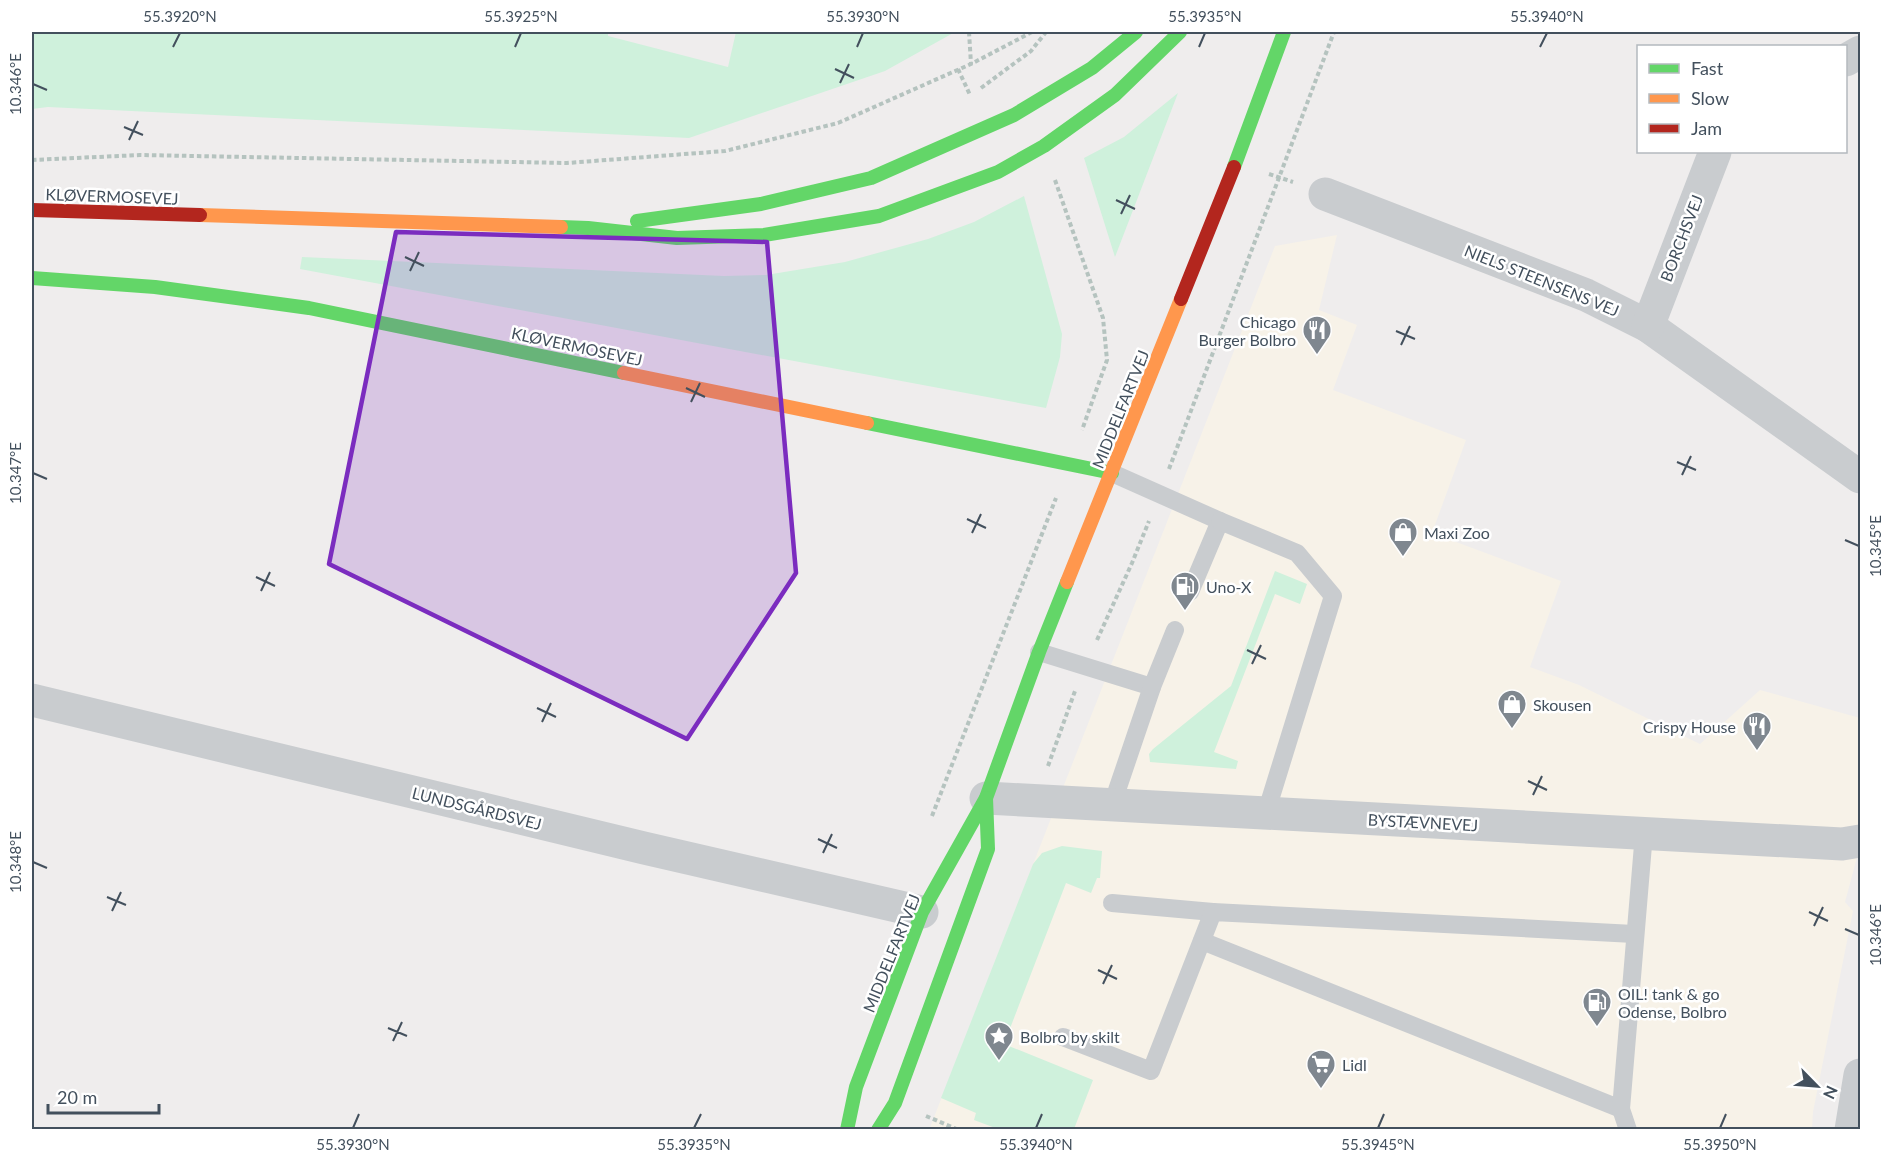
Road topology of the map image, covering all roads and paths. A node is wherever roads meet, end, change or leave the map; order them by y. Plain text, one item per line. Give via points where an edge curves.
1 (969, 32) edge
2 (1032, 32) edge
3 (1046, 32) edge
4 (1136, 32) edge
5 (1180, 32) edge
6 (1284, 32) edge
7 (1334, 32) edge
8 (970, 64) junction
9 (958, 69) junction
10 (1044, 146) junction
11 (1715, 153) edge
12 (32, 160) edge
13 (1236, 162) junction
14 (1279, 177) junction
15 (1325, 194) joint
16 (32, 210) edge
17 (588, 228) junction
18 (32, 278) edge
19 (1648, 326) junction
20 (1069, 465) junction
21 (1112, 473) junction
22 (1860, 477) edge
23 (1160, 494) junction
24 (1220, 520) junction
25 (1190, 592) dead end
26 (1175, 630) dead end
27 (1039, 652) junction
28 (1085, 666) junction
29 (1152, 687) junction
30 (32, 700) edge
31 (986, 798) junction
32 (1036, 801) junction
33 (1112, 805) junction
34 (1266, 813) junction
35 (932, 818) dead end
36 (1644, 833) junction
37 (1860, 841) edge
38 (1112, 903) dead end
39 (922, 912) junction
40 (1213, 912) junction
41 (1634, 934) junction
42 (1202, 941) junction
43 (1063, 1037) dead end
44 (1860, 1075) edge
45 (1621, 1109) junction
46 (847, 1130) edge
47 (878, 1130) edge
48 (1628, 1130) edge
49 (1851, 1130) edge

1 - 8 path
2 - 8 path
3 - 9 path via 1020,60 970,96
4 - 17 main road, KLØVERMOSEVEJ via 1092,68 1014,115 870,178 761,204
5 - 10 main road, KLØVERMOSEVEJ via 1115,95
6 - 13 main road, MIDDELFARTVEJ
7 - 14 path
8 - 9 path
9 - 12 path via 838,123 725,152 567,163 140,155
10 - 17 main road, KLØVERMOSEVEJ via 998,172 879,216 764,235 677,238
10 - 20 path via 1103,318 1107,360
11 - 19 street, BORCHSVEJ
13 - 14 path
13 - 21 main road, MIDDELFARTVEJ
14 - 15 path
14 - 23 path
15 - 19 street, NIELS STEENSENS VEJ via 1586,295
16 - 17 main road, KLØVERMOSEVEJ
18 - 20 main road, KLØVERMOSEVEJ via 155,287 309,308
19 - 22 street, NIELS STEENSENS VEJ
20 - 21 main road, KLØVERMOSEVEJ
20 - 35 path
21 - 23 lane
21 - 27 main road, MIDDELFARTVEJ
23 - 24 lane
23 - 28 path
24 - 25 lane
24 - 34 lane via 1297,553 1333,596
26 - 29 lane
27 - 28 lane
27 - 31 main road, MIDDELFARTVEJ
28 - 29 lane
28 - 32 path
29 - 33 lane
30 - 39 street, LUNDSGÅRDSVEJ
31 - 32 street, BYSTÆVNEVEJ
31 - 39 main road, MIDDELFARTVEJ
31 - 47 main road, MIDDELFARTVEJ via 988,849 895,1103
32 - 33 street, BYSTÆVNEVEJ
33 - 34 street, BYSTÆVNEVEJ
34 - 36 street, BYSTÆVNEVEJ
36 - 37 street, BYSTÆVNEVEJ via 1842,844
36 - 41 lane
38 - 40 lane
39 - 46 main road, MIDDELFARTVEJ via 856,1087
40 - 41 lane
40 - 42 lane
41 - 45 lane
42 - 43 lane via 1151,1071
42 - 45 lane
44 - 49 street
45 - 48 lane

